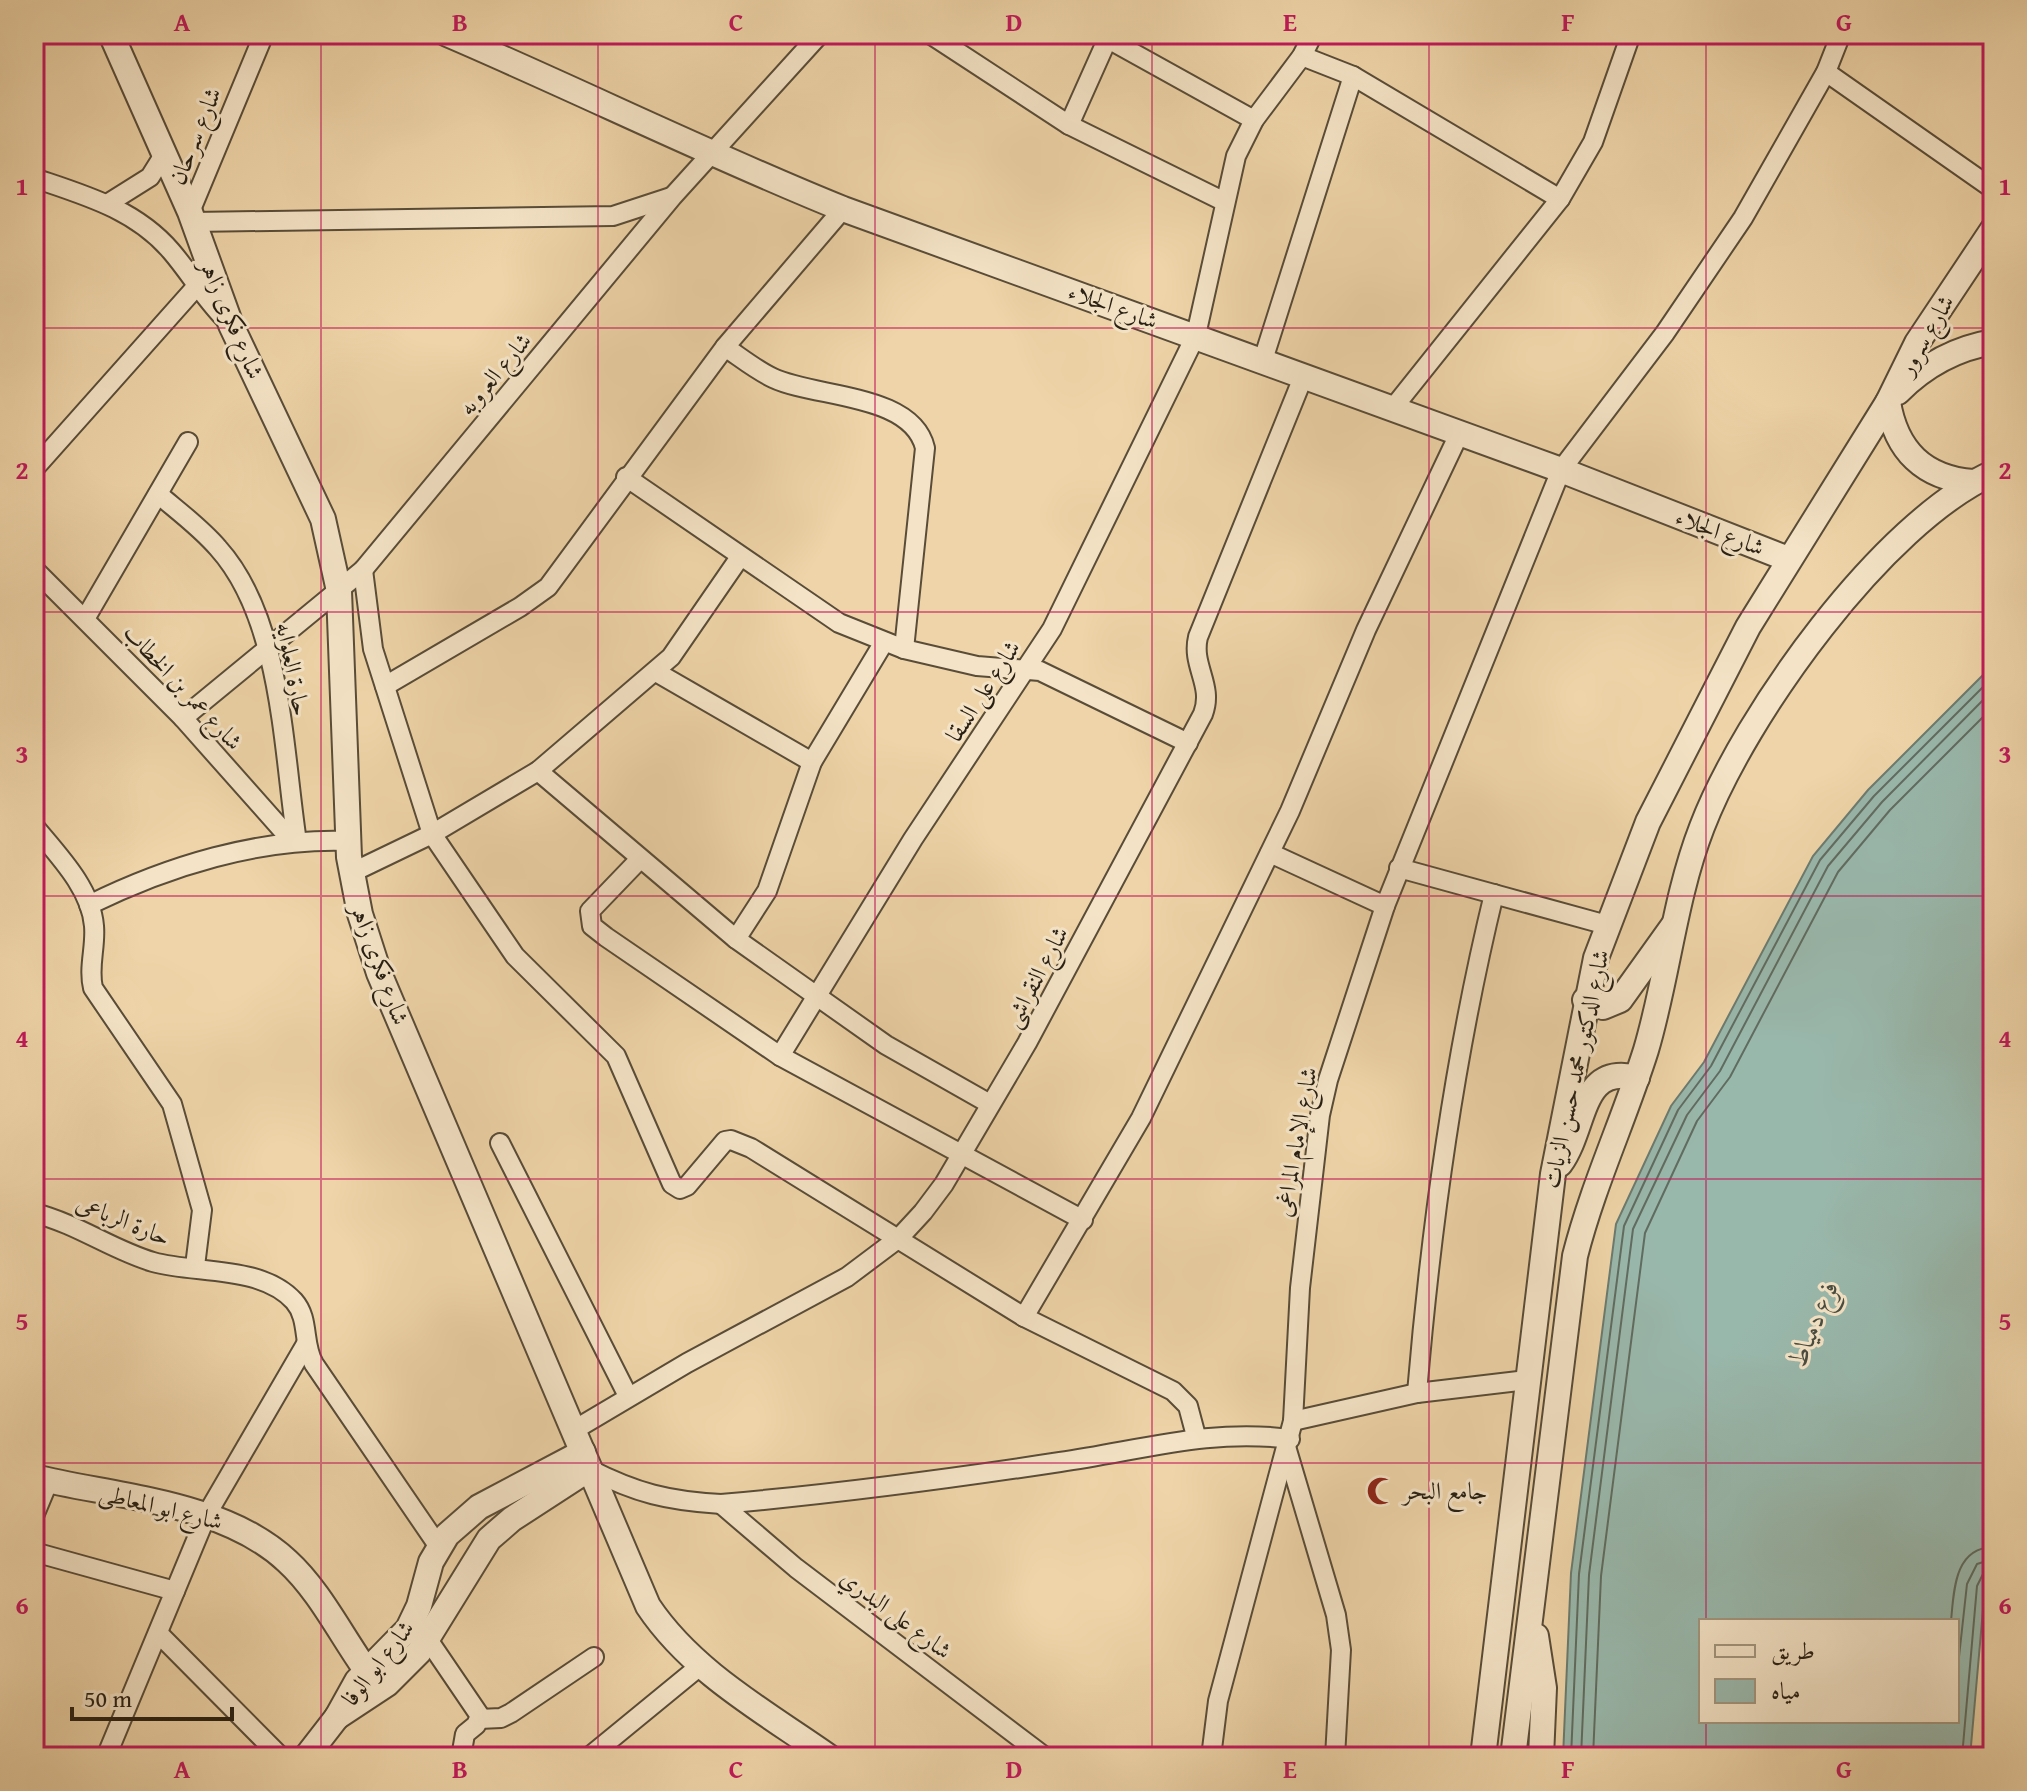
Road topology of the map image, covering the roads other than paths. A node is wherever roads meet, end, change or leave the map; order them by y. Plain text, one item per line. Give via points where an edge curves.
1 (111, 34) edge
2 (264, 34) edge
3 (447, 34) edge
4 (820, 34) edge
5 (930, 34) edge
6 (1313, 34) edge
7 (1631, 34) edge
8 (1841, 34) edge
9 (1103, 37) edge
10 (1302, 56) junction
11 (1826, 72) junction
12 (1353, 76) junction
13 (1254, 120) junction
14 (1069, 125) junction
15 (165, 153) junction
16 (711, 153) junction
17 (34, 178) edge
18 (1993, 189) edge
19 (673, 196) junction
20 (1560, 199) junction
21 (1223, 201) junction
22 (107, 204) junction
23 (843, 209) junction
24 (192, 217) junction
25 (1993, 229) edge
26 (196, 287) junction
27 (231, 325) junction
28 (1196, 335) junction
29 (1993, 342) edge
30 (725, 347) junction
31 (1263, 360) junction
32 (1304, 375) junction
33 (1888, 402) junction
34 (1393, 408) junction
35 (1460, 432) junction
36 (188, 442) dead end
37 (34, 469) edge
38 (1561, 470) junction
39 (1988, 475) edge
40 (626, 477) junction
41 (158, 494) junction
42 (740, 557) junction
43 (1788, 559) junction
44 (34, 569) edge
45 (363, 570) junction
46 (339, 591) junction
47 (85, 619) junction
48 (884, 642) junction
49 (904, 649) junction
50 (269, 650) junction
51 (1028, 669) junction
52 (656, 672) junction
53 (385, 686) junction
54 (183, 718) junction
55 (1188, 743) junction
56 (812, 762) junction
57 (538, 771) junction
58 (34, 826) edge
59 (432, 834) junction
60 (347, 841) junction
61 (295, 842) junction
62 (1270, 853) junction
63 (639, 860) junction
64 (1399, 868) junction
65 (351, 873) junction
66 (1494, 894) junction
67 (89, 905) junction
68 (1385, 906) junction
69 (1607, 925) junction
70 (1674, 925) junction
71 (736, 939) junction
72 (819, 999) junction
73 (1585, 1000) junction
74 (780, 1056) junction
75 (1637, 1078) junction
76 (990, 1104) junction
77 (500, 1143) dead end
78 (961, 1153) junction
79 (1553, 1174) junction
80 (34, 1213) edge
81 (1083, 1220) junction
82 (899, 1238) junction
83 (195, 1266) junction
84 (1024, 1317) junction
85 (306, 1344) junction
86 (1527, 1380) junction
87 (1417, 1393) junction
88 (628, 1396) junction
89 (1196, 1436) junction
90 (1290, 1437) junction
91 (582, 1450) junction
92 (42, 1478) edge
93 (721, 1504) junction
94 (207, 1514) junction
95 (34, 1516) edge
96 (439, 1547) junction
97 (34, 1552) edge
98 (175, 1591) junction
99 (1531, 1617) junction
100 (158, 1633) junction
101 (429, 1641) junction
102 (594, 1657) dead end
103 (700, 1666) junction
104 (366, 1670) junction
105 (337, 1717) junction
106 (479, 1719) junction
107 (106, 1757) edge
108 (281, 1757) edge
109 (306, 1757) edge
110 (461, 1757) edge
111 (589, 1757) edge
112 (829, 1757) edge
113 (1045, 1757) edge
114 (1211, 1757) edge
115 (1335, 1757) edge
116 (1483, 1757) edge
117 (1513, 1757) edge
118 (1541, 1757) edge

1 - 15 street, شارع فكرى زاهر
2 - 24 street, شارع سرحان
3 - 16 street, شارع الجلاء
4 - 16 street, شارع العروبه
5 - 14 street
6 - 10 street, شارع على السقا
7 - 20 street via 1593,142
8 - 11 street, شارع الإمام المراغى
9 - 13 street
9 - 14 street
10 - 12 street
10 - 13 street, شارع على السقا
11 - 18 street
11 - 38 street, شارع الإمام المراغى via 1734,231
12 - 20 street
12 - 31 street
13 - 21 street, شارع على السقا
14 - 21 street
15 - 22 street via 150,177
15 - 24 street, شارع فكرى زاهر
16 - 19 street, شارع العروبه
16 - 23 street, شارع الجلاء
17 - 22 street
19 - 24 street via 613,216
19 - 45 street, شارع العروبه
20 - 34 street
21 - 28 street, شارع على السقا
22 - 26 street via 161,240
23 - 28 street, شارع الجلاء
23 - 30 street
24 - 27 street, شارع فكرى زاهر
25 - 33 street, شارع سرور via 1917,343
26 - 27 street
26 - 37 street
27 - 46 street, شارع فكرى زاهر via 314,496
28 - 31 street, شارع الجلاء
28 - 51 street, شارع على السقا
29 - 33 street via 1953,353
30 - 40 street
30 - 49 street via 772,378 894,412 923,437
31 - 32 street, شارع الجلاء
32 - 34 street, شارع الجلاء
32 - 55 street, شارع النقراشى via 1198,637 1196,660 1208,701
33 - 39 street via 1896,434 1914,460 1951,480
33 - 43 street, شارع الدكتور محمد حسن الزيات
34 - 35 street, شارع الجلاء
35 - 38 street, شارع الجلاء
35 - 62 street via 1366,630
36 - 41 street
38 - 43 street, شارع الجلاء
38 - 64 street, شارع الإمام المراغى
39 - 70 street, شارع الدكتور محمد حسن الزيات via 1897,543 1761,715 1702,827
40 - 42 street
40 - 53 street via 548,587
41 - 47 street
41 - 50 street, حارة العلوايه via 228,561 260,618
42 - 48 street via 839,623
42 - 52 street
43 - 69 street, شارع الدكتور محمد حسن الزيات via 1696,724 1648,822
44 - 47 street, شارع عمر بن الخطاب
45 - 46 street, شارع العروبه
45 - 53 street via 373,649
46 - 50 street, شارع العروبه
46 - 60 street, شارع فكرى زاهر
47 - 54 street, شارع عمر بن الخطاب
48 - 49 street
48 - 56 street
49 - 51 street via 977,666
50 - 54 street, شارع العروبه
50 - 61 street, حارة العلوايه
51 - 55 street via 1062,680
51 - 72 street, شارع على السقا via 913,839
52 - 56 street
52 - 57 street
53 - 59 street
54 - 61 street, شارع عمر بن الخطاب
55 - 76 street, شارع النقراشى
56 - 71 street via 767,891
57 - 59 street
57 - 63 street
58 - 67 street via 71,872
59 - 65 street
59 - 82 street via 515,956 616,1056 672,1184 687,1186 717,1147 731,1140
60 - 61 street
60 - 65 street, شارع فكرى زاهر
61 - 67 street via 189,865
62 - 68 street
62 - 81 street via 1141,1118
63 - 71 street
63 - 74 street via 590,911 592,926
64 - 66 street
64 - 68 street, شارع الإمام المراغى
65 - 91 street, شارع فكرى زاهر via 379,973
66 - 69 street
66 - 87 street via 1472,988 1440,1183
67 - 83 street via 94,921 93,988 162,1086 178,1123 202,1210
68 - 90 street, شارع الإمام المراغى via 1320,1115
69 - 73 street, شارع الدكتور محمد حسن الزيات
70 - 73 street via 1620,1000 1603,1007
70 - 75 street, شارع الدكتور محمد حسن الزيات
71 - 72 street
72 - 74 street, شارع على السقا
72 - 76 street via 886,1045
73 - 79 street, شارع الدكتور محمد حسن الزيات
74 - 78 street
75 - 79 street via 1611,1074 1596,1083
75 - 99 street, شارع الدكتور محمد حسن الزيات via 1599,1174 1575,1256
76 - 78 street, شارع النقراشى
77 - 88 street
78 - 81 street
78 - 82 street, شارع النقراشى via 930,1203
79 - 86 street, شارع الدكتور محمد حسن الزيات
80 - 83 street, حارة الرباعى via 154,1262
81 - 84 street
82 - 84 street
82 - 88 street, شارع النقراشى via 847,1277
83 - 85 street, حارة الرباعى via 239,1275 288,1296 303,1316
84 - 89 street via 1173,1391 1188,1406
85 - 94 street
85 - 96 street, حارة الرباعى via 318,1371
86 - 87 street
86 - 116 street, شارع الدكتور محمد حسن الزيات
87 - 90 street
88 - 91 street, شارع النقراشى
89 - 90 street
89 - 93 street via 1048,1464
90 - 114 street, شارع الإمام المراغى via 1218,1701
90 - 115 street via 1341,1650
91 - 93 street via 629,1490 672,1501
91 - 96 street, شارع ابو الوفا via 479,1507
91 - 101 street, شارع ابو الوفا via 489,1539
91 - 103 street, شارع فكرى زاهر via 644,1599 666,1632
92 - 94 street, شارع ابو المعاطى
92 - 95 street
93 - 113 street, شارع على البدري via 796,1568
94 - 98 street
94 - 104 street, شارع ابو المعاطى via 251,1534 289,1562
96 - 104 street, شارع ابو الوفا via 408,1629
97 - 98 street
98 - 100 street
99 - 117 street, شارع الدكتور محمد حسن الزيات
99 - 118 street via 1544,1688
100 - 107 street
100 - 108 street
101 - 105 street, شارع ابو الوفا via 387,1684
101 - 106 street
102 - 106 street via 511,1713
103 - 111 street
103 - 112 street, شارع فكرى زاهر
104 - 105 street, شارع ابو الوفا
105 - 109 street, شارع ابو الوفا
106 - 110 street via 465,1734

